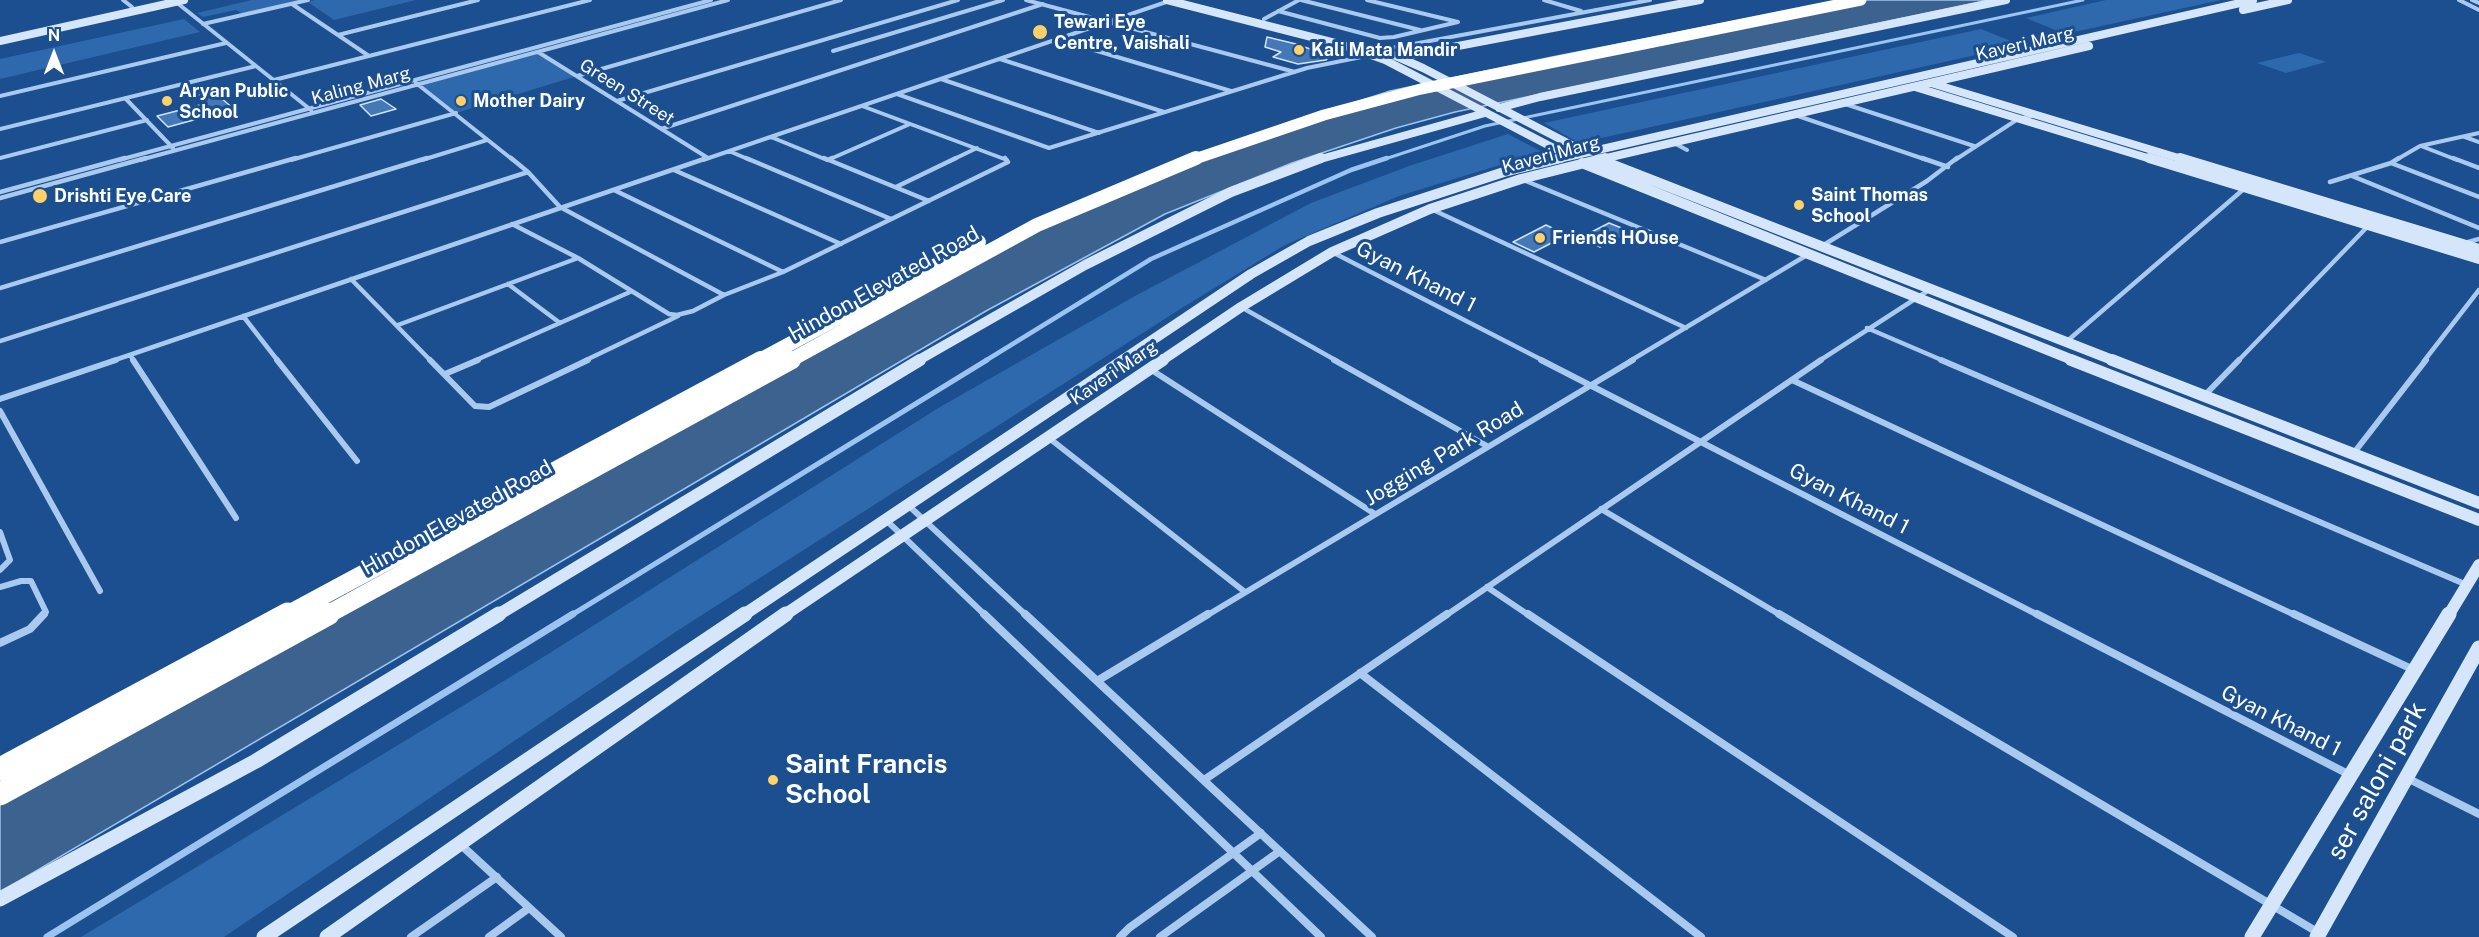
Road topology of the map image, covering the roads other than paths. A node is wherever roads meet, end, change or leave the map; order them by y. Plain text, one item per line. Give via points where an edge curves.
1 (123, 0) edge
2 (166, 0) edge
3 (308, 0) edge
4 (478, 0) edge
5 (590, 0) edge
6 (711, 0) edge
7 (728, 0) edge
8 (841, 0) edge
9 (958, 0) edge
10 (1003, 0) edge
11 (1026, 0) edge
12 (1168, 0) edge
13 (1187, 0) edge
14 (1300, 0) edge
15 (1367, 0) edge
16 (1391, 0) edge
17 (1544, 0) edge
18 (1650, 0) edge
19 (1700, 0) edge
20 (1814, 0) edge
21 (1861, 0) edge
22 (2006, 0) edge
23 (2253, 0) edge
24 (2288, 0) edge
25 (2459, 0) edge
26 (2472, 0) edge
27 (180, 1) edge
28 (2479, 3) edge
29 (292, 4) junction
30 (1043, 4) junction
31 (1384, 4) junction
32 (132, 7) junction
33 (2479, 10) edge
34 (1278, 11) junction
35 (1584, 12) junction
36 (1264, 19) junction
37 (2168, 19) junction
38 (1109, 21) junction
39 (203, 24) junction
40 (2183, 24) junction
41 (61, 25) junction
42 (1422, 31) junction
43 (338, 35) junction
44 (0, 39) edge
45 (1057, 39) junction
46 (226, 42) junction
47 (532, 48) junction
48 (1381, 50) junction
49 (833, 51) dead end
50 (538, 52) junction
51 (1371, 55) junction
52 (369, 56) junction
53 (1398, 57) junction
54 (1000, 58) junction
55 (256, 66) junction
56 (1295, 72) junction
57 (577, 76) junction
58 (940, 79) junction
59 (274, 80) junction
60 (413, 80) junction
61 (1912, 82) junction
62 (1929, 83) junction
63 (418, 84) junction
64 (1232, 92) junction
65 (896, 94) junction
66 (0, 96) edge
67 (125, 99) junction
68 (617, 101) junction
69 (1841, 103) junction
70 (862, 105) junction
71 (309, 108) junction
72 (1490, 111) junction
73 (314, 112) junction
74 (1165, 112) junction
75 (456, 113) junction
76 (1792, 114) junction
77 (2035, 115) junction
78 (2019, 119) junction
79 (147, 120) junction
80 (910, 124) junction
81 (0, 129) edge
82 (661, 129) junction
83 (1100, 133) junction
84 (2479, 133) edge
85 (771, 136) junction
86 (2465, 137) junction
87 (487, 140) junction
88 (1671, 142) junction
89 (2479, 142) edge
90 (171, 146) junction
91 (1974, 146) junction
92 (2420, 146) junction
93 (977, 148) junction
94 (2147, 149) junction
95 (175, 150) junction
96 (1687, 150) dead end
97 (729, 151) junction
98 (2138, 155) junction
99 (1569, 156) junction
100 (708, 158) junction
101 (1583, 158) junction
102 (0, 159) edge
103 (1598, 159) junction
104 (828, 160) junction
105 (2391, 163) junction
106 (1948, 167) junction
107 (2479, 168) edge
108 (674, 170) junction
109 (528, 172) junction
110 (2351, 176) junction
111 (1521, 179) junction
112 (2330, 182) dead end
113 (896, 187) junction
114 (2245, 188) junction
115 (614, 190) junction
116 (0, 192) edge
117 (2479, 197) edge
118 (0, 198) edge
119 (929, 201) junction
120 (560, 207) junction
121 (1430, 209) junction
122 (2375, 218) junction
123 (891, 219) junction
124 (512, 225) junction
125 (2368, 225) junction
126 (2479, 228) edge
127 (2479, 239) edge
128 (0, 242) edge
129 (841, 244) junction
130 (2463, 244) junction
131 (1820, 247) junction
132 (2479, 249) edge
133 (1332, 252) junction
134 (1807, 255) junction
135 (578, 258) junction
136 (2479, 259) edge
137 (783, 272) junction
138 (351, 279) junction
139 (1766, 280) junction
140 (508, 284) junction
141 (0, 288) edge
142 (1929, 290) junction
143 (2479, 290) edge
144 (630, 292) junction
145 (724, 296) junction
146 (1914, 298) junction
147 (1241, 307) junction
148 (681, 315) junction
149 (243, 316) junction
150 (560, 322) junction
151 (398, 326) junction
152 (1686, 328) junction
153 (1867, 328) junction
154 (0, 341) edge
155 (2066, 342) junction
156 (130, 355) junction
157 (1150, 369) junction
158 (444, 374) junction
159 (1792, 380) junction
160 (1590, 385) junction
161 (2204, 396) junction
162 (0, 399) edge
163 (0, 411) edge
164 (1048, 437) junction
165 (1700, 442) junction
166 (1486, 446) junction
167 (2353, 454) junction
168 (357, 460) dead end
169 (2479, 503) edge
170 (909, 506) junction
171 (1601, 509) junction
172 (1375, 514) junction
173 (236, 518) dead end
174 (925, 520) junction
175 (2479, 520) edge
176 (887, 521) junction
177 (0, 532) edge
178 (903, 536) junction
179 (2479, 565) edge
180 (0, 570) edge
181 (2467, 585) junction
182 (0, 587) edge
183 (1487, 587) junction
184 (100, 591) dead end
185 (1245, 592) junction
186 (0, 643) edge
187 (2479, 648) edge
188 (2415, 671) junction
189 (1360, 673) junction
190 (1097, 681) junction
191 (0, 769) edge
192 (2351, 775) junction
193 (2407, 778) junction
194 (1204, 780) junction
195 (0, 794) edge
196 (2479, 814) edge
197 (1261, 833) junction
198 (460, 843) junction
199 (1280, 851) junction
200 (1233, 853) junction
201 (1252, 871) junction
202 (497, 877) junction
203 (0, 899) edge
204 (2271, 905) junction
205 (529, 908) junction
206 (2318, 935) edge
207 (264, 937) edge
208 (327, 937) edge
209 (411, 937) edge
210 (489, 937) edge
211 (561, 937) edge
212 (1120, 937) edge
213 (1160, 937) edge
214 (1321, 937) edge
215 (1372, 937) edge
216 (1701, 937) edge
217 (2013, 937) edge
218 (2252, 937) edge

1 - 32 street
2 - 32 street
3 - 29 street
4 - 43 street
5 - 52 street
6 - 47 street, Kaling Marg
7 - 50 street, Kaling Marg
8 - 57 street
9 - 68 street
10 - 49 street
11 - 30 street
12 - 38 street
12 - 51 street
13 - 36 street
14 - 34 street
14 - 42 street
15 - 31 street
16 - 31 street
17 - 35 street
18 - 35 street
19 - 53 street
20 - 191 highway, Hindon Elevated Road, bridge via 1414,80 1308,109 1201,146 1025,218
21 - 195 highway, Hindon Elevated Road, bridge via 1421,89 1323,115 1133,183 1037,225
22 - 72 street via 1540,97
23 - 37 street, Kaveri Marg
24 - 40 street, Kaveri Marg
25 - 33 street
26 - 28 street
27 - 39 street
27 - 41 street
29 - 39 street
29 - 43 street
30 - 38 street
30 - 82 street
31 - 42 street via 1458,22
32 - 41 street
34 - 36 street
34 - 42 street via 1380,38
35 - 48 street
36 - 48 street
37 - 40 street
37 - 61 street, Kaveri Marg
38 - 45 street
38 - 56 street
39 - 46 street
40 - 62 street, Kaveri Marg
41 - 44 street
43 - 52 street
45 - 54 street
45 - 64 street
46 - 55 street
46 - 66 street
47 - 50 street, Green Street
47 - 60 street, Kaling Marg
48 - 53 street
50 - 57 street, Green Street
50 - 63 street, Kaling Marg
51 - 56 street
51 - 72 street
52 - 59 street
53 - 72 street via 1423,68
54 - 58 street
54 - 74 street
55 - 59 street
55 - 67 street
56 - 64 street
57 - 68 street, Green Street
58 - 65 street
58 - 83 street
59 - 71 street
60 - 63 street
60 - 71 street, Kaling Marg
61 - 62 street
61 - 69 street, Kaveri Marg
61 - 78 street
61 - 101 street, Kaveri Marg via 1895,81
62 - 77 street
63 - 73 street, Kaling Marg
63 - 75 street
64 - 74 street
65 - 70 street
65 - 83 street via 1045,148
67 - 79 street
67 - 81 street
68 - 82 street, Green Street
69 - 76 street, Kaveri Marg
69 - 91 street
70 - 80 street
70 - 85 street
71 - 73 street
71 - 90 street, Kaling Marg
72 - 99 street
72 - 101 street via 1509,113
72 - 203 street via 1332,154 1241,188 1085,265 957,337 256,761
73 - 95 street, Kaling Marg
74 - 83 street
75 - 87 street
75 - 128 street
76 - 88 street, Kaveri Marg
76 - 106 street
77 - 78 street
77 - 94 street
78 - 91 street
78 - 98 street
79 - 90 street
79 - 102 street
80 - 93 street
80 - 104 street
82 - 100 street, Green Street
84 - 86 street
85 - 97 street
85 - 104 street
86 - 89 street
86 - 92 street
87 - 109 street
87 - 141 street
88 - 96 street
88 - 103 street, Kaveri Marg
90 - 95 street
90 - 116 street, Kaling Marg
91 - 106 street
92 - 105 street
92 - 107 street
93 - 113 street
93 - 119 street via 1008,162
94 - 98 street
94 - 122 street
95 - 118 street, Kaling Marg
97 - 100 street
97 - 123 street
98 - 114 street
99 - 101 street, Kaveri Marg
99 - 170 street, Kaveri Marg via 1417,199 1309,241 1251,274
100 - 108 street
101 - 103 street, Kaveri Marg
101 - 111 street, Kaveri Marg
101 - 134 street
103 - 131 street
104 - 113 street
105 - 110 street
105 - 117 street
106 - 131 street
108 - 115 street
108 - 129 street
109 - 120 street
109 - 154 street
110 - 112 street
110 - 126 street
111 - 121 street, Kaveri Marg
111 - 139 street
113 - 119 street
114 - 125 street
114 - 155 street
115 - 120 street
115 - 137 street
119 - 123 street
120 - 124 street
120 - 145 street
121 - 133 street, Kaveri Marg
121 - 152 street
122 - 125 street
122 - 130 street
123 - 129 street
124 - 135 street
124 - 138 street
125 - 136 street
125 - 161 street
127 - 130 street
129 - 137 street
130 - 132 street
131 - 142 street
133 - 147 street, Kaveri Marg
133 - 160 street, Gyan Khand 1
134 - 139 street, Jogging Park Road
134 - 146 street
135 - 140 street
135 - 144 street
137 - 145 street
138 - 149 street
138 - 151 street
139 - 152 street, Jogging Park Road
140 - 150 street
140 - 151 street
142 - 146 street
142 - 155 street
143 - 167 street
144 - 148 street via 669,314
144 - 150 street
145 - 148 street
146 - 153 street
146 - 175 street
147 - 157 street, Kaveri Marg
147 - 166 street
148 - 158 street via 489,407 475,406
149 - 156 street
149 - 168 street
150 - 158 street
151 - 158 street
152 - 160 street, Jogging Park Road
153 - 159 street
153 - 181 street
155 - 161 street
156 - 162 street
156 - 173 street
157 - 164 street, Kaveri Marg
157 - 172 street
159 - 165 street
159 - 188 street
160 - 165 street, Gyan Khand 1
160 - 166 street, Jogging Park Road
161 - 167 street
163 - 184 street
164 - 174 street, Kaveri Marg
164 - 185 street
165 - 171 street
165 - 192 street, Gyan Khand 1
166 - 172 street, Jogging Park Road
167 - 169 street
170 - 174 street
170 - 176 street, Kaveri Marg
171 - 183 street
171 - 204 street
172 - 185 street, Jogging Park Road
174 - 178 street, Kaveri Marg
174 - 190 street
176 - 178 street
176 - 207 street, Kaveri Marg
177 - 180 street via 10,560
178 - 198 street, Kaveri Marg via 731,651
178 - 200 street
179 - 181 street
181 - 188 street
182 - 186 street via 31,581 46,612 30,629
183 - 189 street
183 - 217 street
185 - 190 street, Jogging Park Road
187 - 193 street, ser saloni park
188 - 192 street
189 - 194 street
189 - 216 street
190 - 194 street
192 - 204 street
193 - 196 street
193 - 206 street, ser saloni park
194 - 197 street
197 - 199 street
197 - 200 street
198 - 202 street
198 - 208 street, Kaveri Marg
199 - 201 street
199 - 215 street
200 - 201 street
200 - 212 street
201 - 213 street
201 - 214 street
202 - 205 street
202 - 209 street
204 - 206 street
204 - 218 street
205 - 210 street
205 - 211 street

